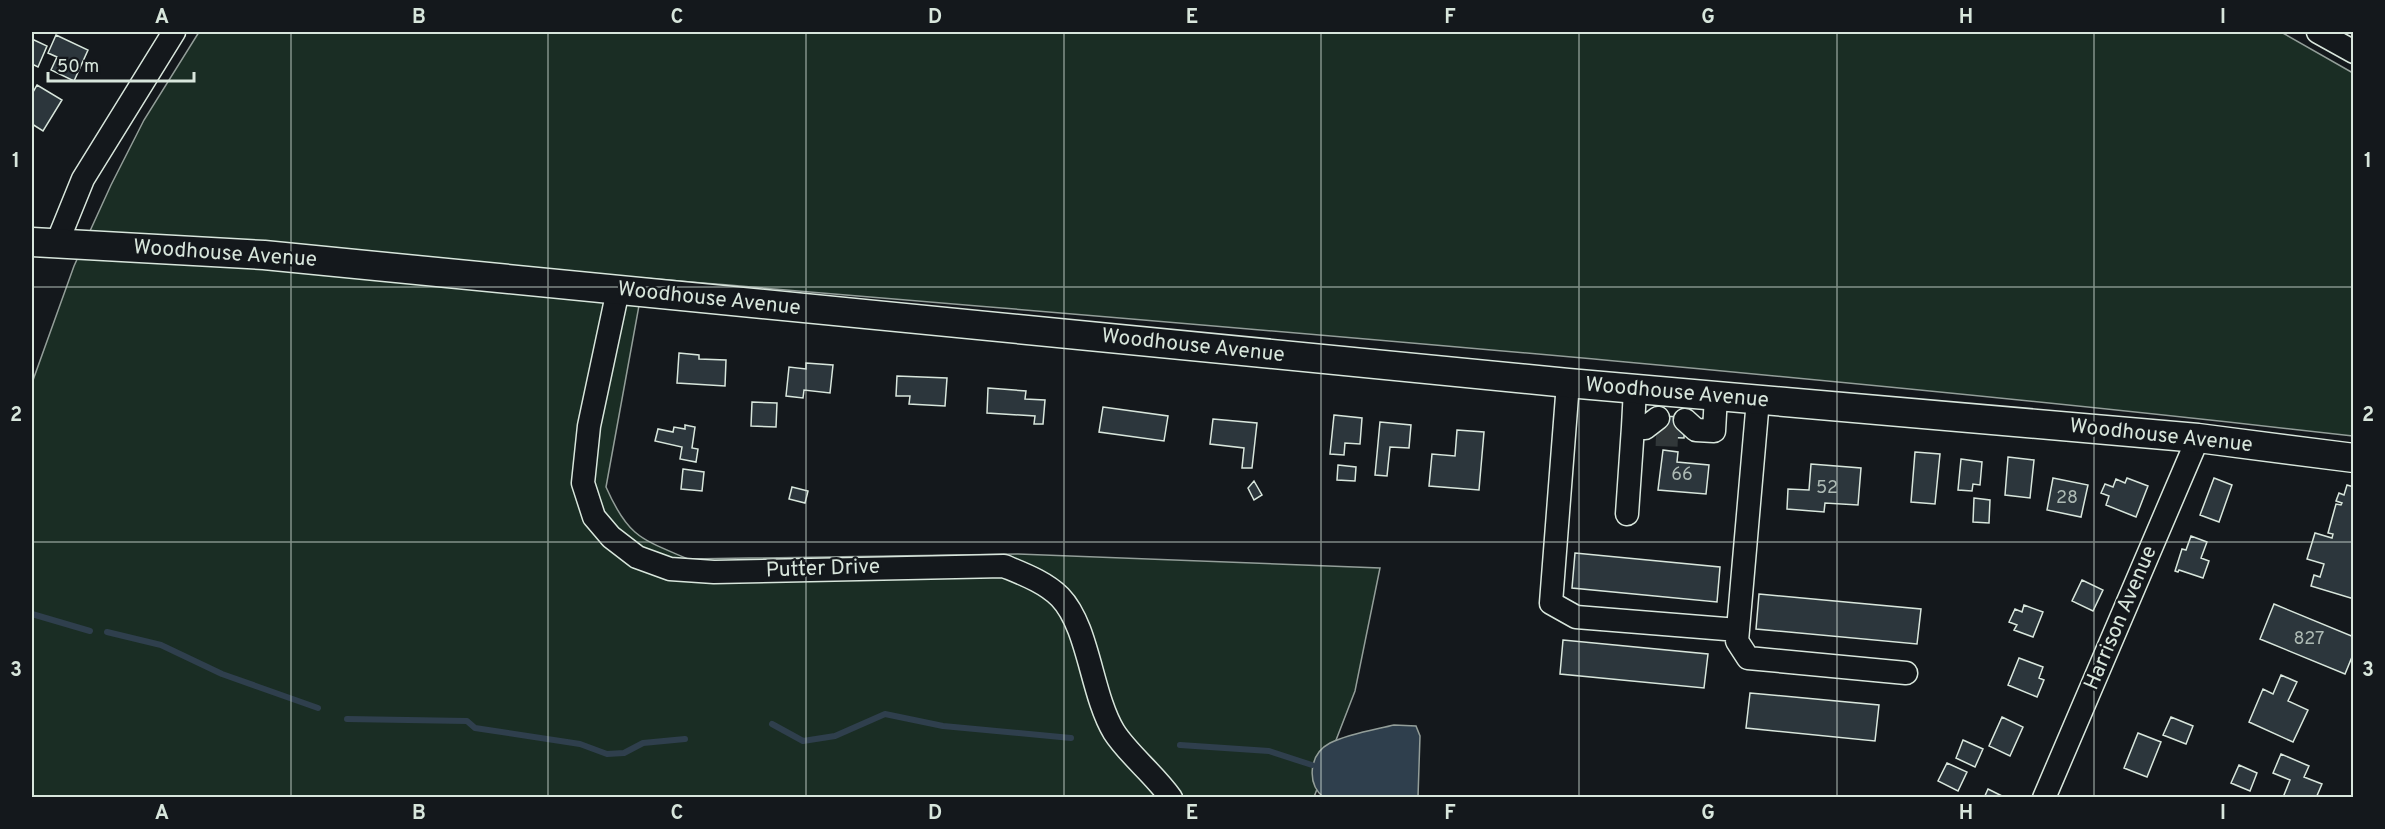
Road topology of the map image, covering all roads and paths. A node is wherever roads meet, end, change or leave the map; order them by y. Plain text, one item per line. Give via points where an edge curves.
1 (174, 32) edge
2 (2318, 32) edge
3 (2354, 52) edge
4 (44, 242) edge
5 (618, 290) junction
6 (1568, 383) junction
7 (1635, 389) junction
8 (1716, 396) junction
9 (1758, 400) junction
10 (1688, 428) tunnel mouth
11 (2198, 438) junction
12 (2354, 458) edge
13 (1627, 514) dead end
14 (1738, 630) junction
15 (1906, 673) dead end
16 (1171, 798) edge
17 (2044, 798) edge

1 - 4 street
2 - 3 street
4 - 5 main road, Woodhouse Avenue via 264,255
5 - 6 main road, Woodhouse Avenue
5 - 16 street, Putter Drive via 589,426 582,483 594,517 611,537 637,557 670,569 714,572 1004,566 1038,581 1060,597 1077,626 1100,700 1115,733
6 - 7 main road, Woodhouse Avenue
6 - 14 street via 1551,603 1576,617
7 - 8 main road, Woodhouse Avenue
7 - 13 street via 1648,427
8 - 9 main road, Woodhouse Avenue
8 - 10 street via 1714,431
9 - 11 main road, Woodhouse Avenue
9 - 14 street
11 - 12 main road, Woodhouse Avenue
11 - 17 street, Harrison Avenue
14 - 15 street via 1737,641 1748,658

